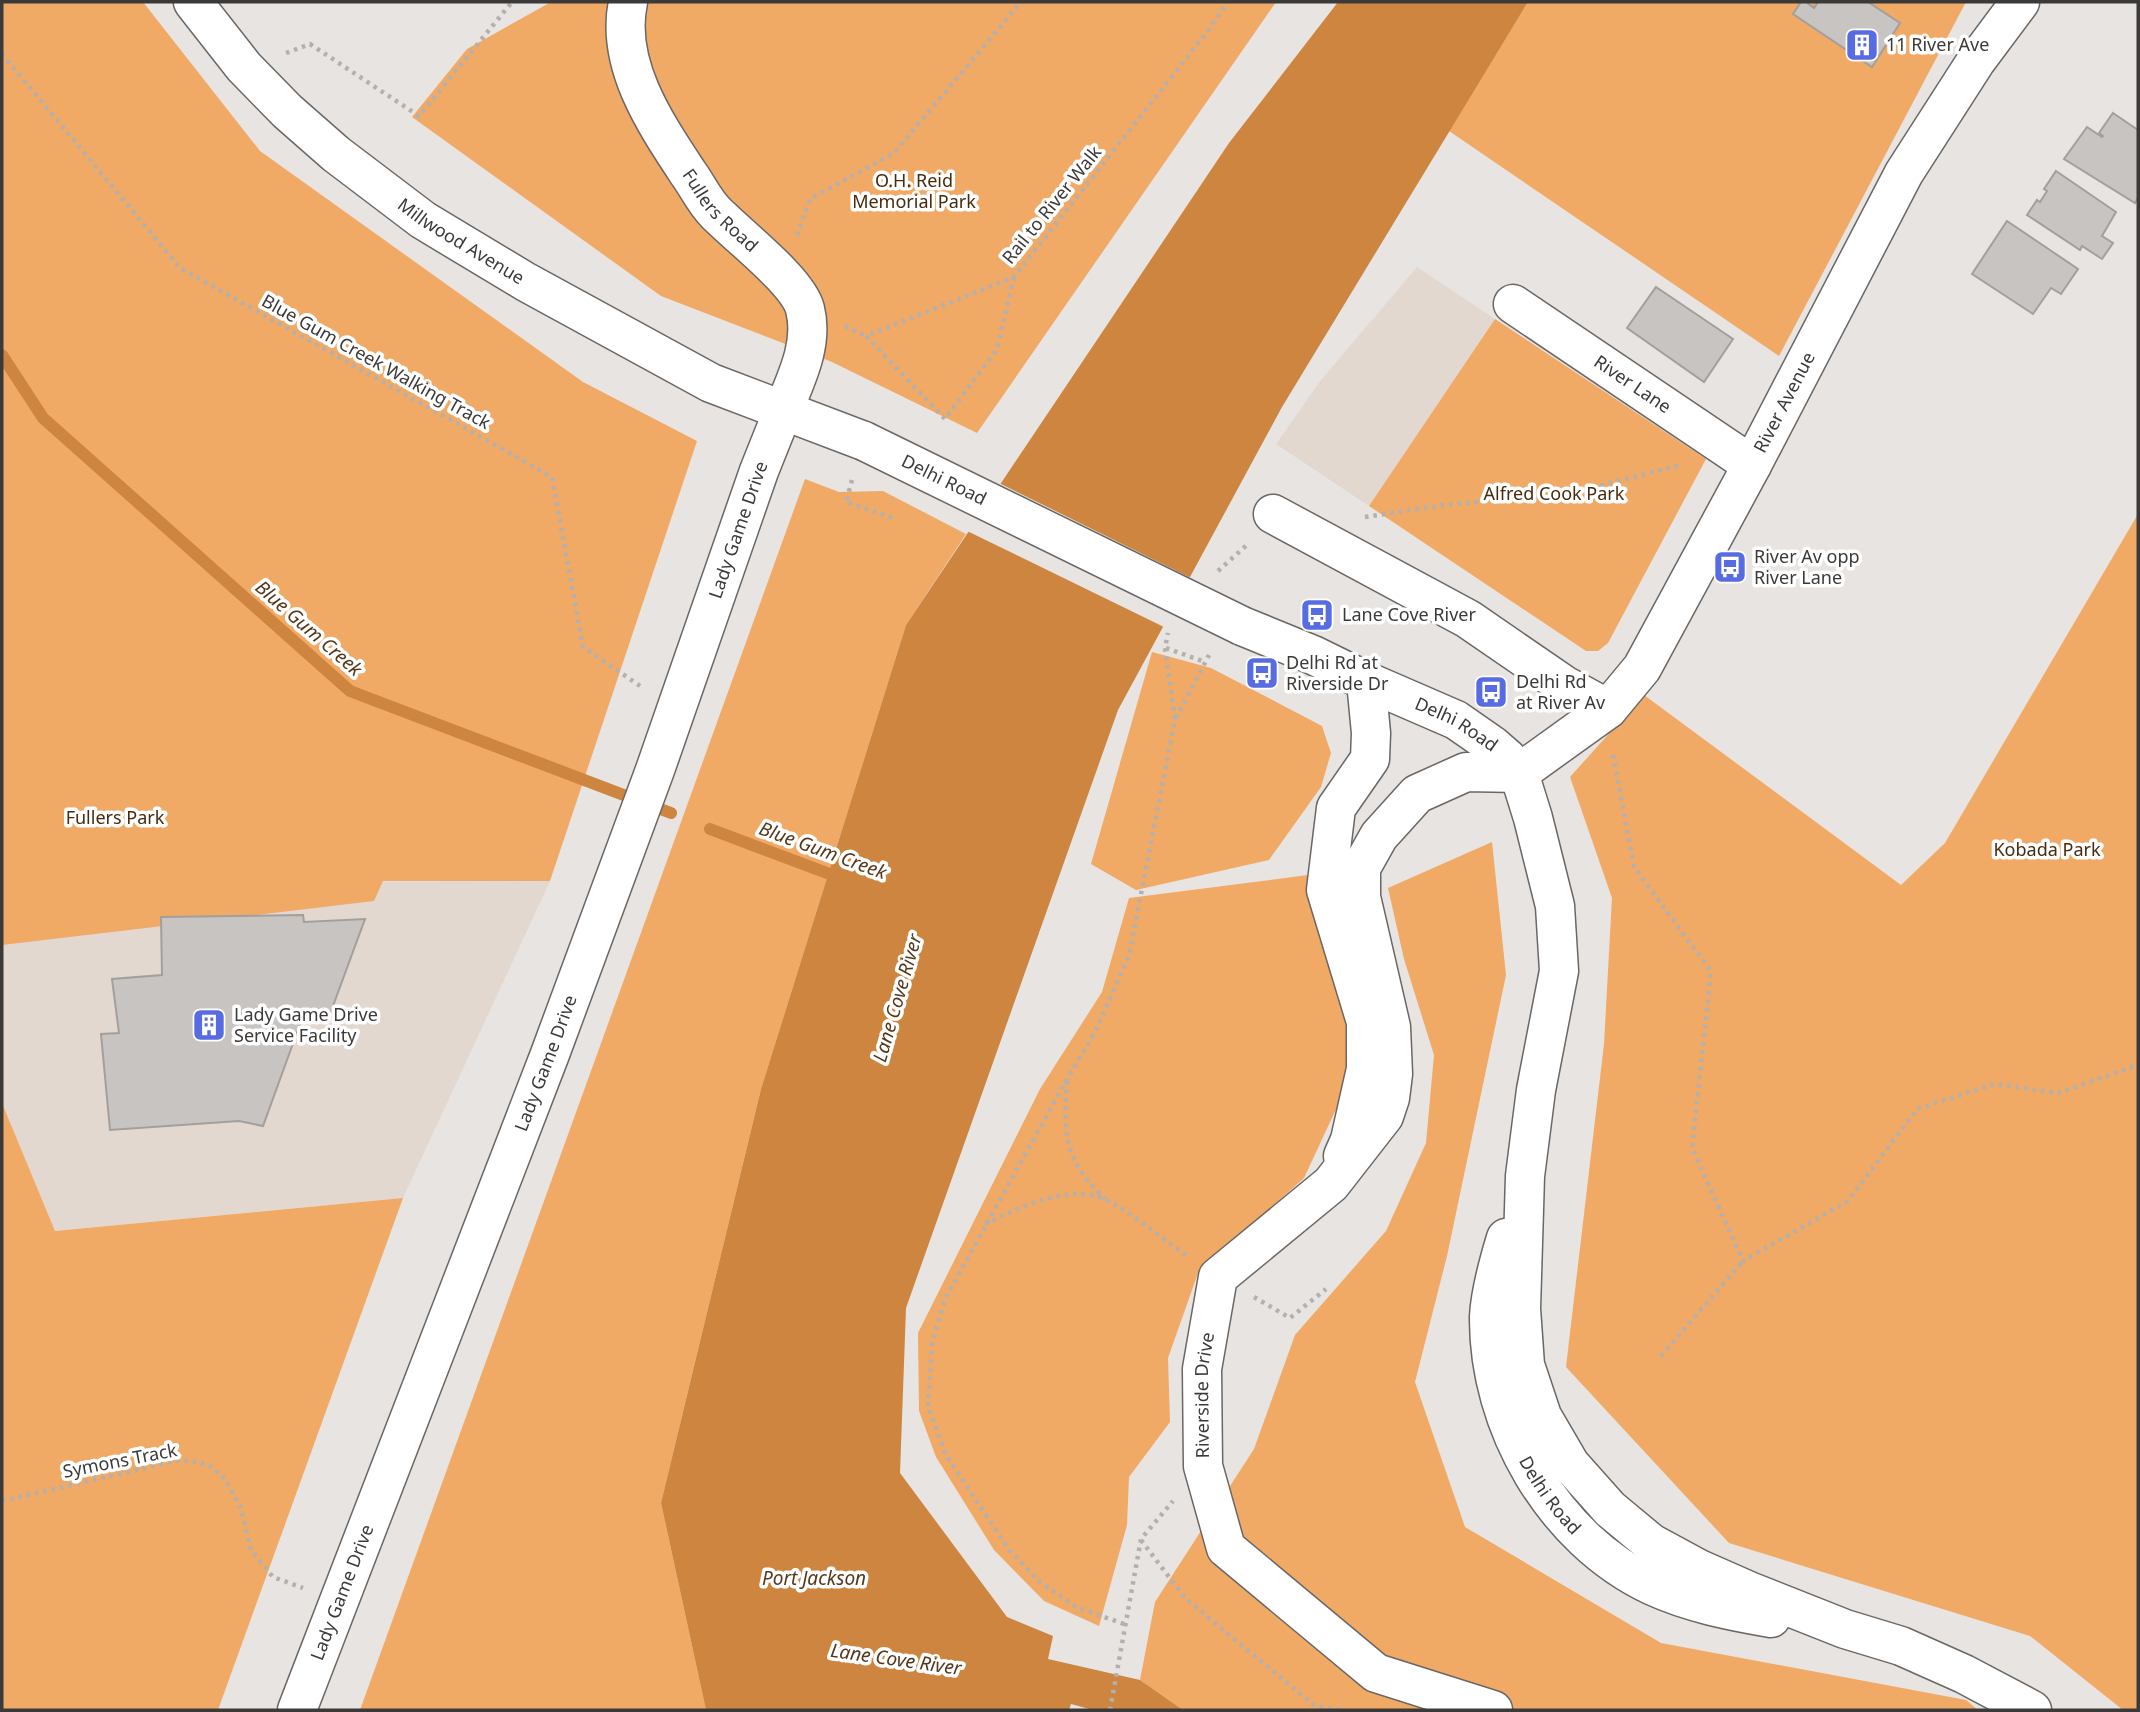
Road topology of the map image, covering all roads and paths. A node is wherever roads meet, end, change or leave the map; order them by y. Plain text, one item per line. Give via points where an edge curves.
1 (193, 2) edge
2 (512, 2) edge
3 (628, 2) edge
4 (1021, 2) edge
5 (1228, 2) edge
6 (2020, 2) edge
7 (2, 54) edge
8 (244, 67) junction
9 (781, 276) junction
10 (1014, 277) junction
11 (1513, 304) dead end
12 (783, 411) junction
13 (1740, 457) junction
14 (859, 458) junction
15 (1273, 514) dead end
16 (896, 519) dead end
17 (1318, 538) junction
18 (1248, 544) dead end
19 (1212, 576) dead end
20 (1168, 633) dead end
21 (1166, 648) junction
22 (1366, 681) junction
23 (677, 710) junction
24 (1597, 717) junction
25 (1175, 719) junction
26 (1519, 773) junction
27 (2138, 1065) edge
28 (1067, 1079) junction
29 (1331, 1184) junction
30 (1106, 1199) junction
31 (985, 1225) junction
32 (1743, 1261) junction
33 (1218, 1277) junction
34 (1326, 1289) dead end
35 (1661, 1356) dead end
36 (1203, 1466) junction
37 (4, 1500) edge
38 (1141, 1539) junction
39 (339, 1602) junction
40 (1124, 1624) junction
41 (301, 1709) edge
42 (1110, 1710) edge
43 (1340, 1710) edge
44 (1493, 1710) edge
45 (2032, 1710) edge

1 - 8 main road, Millwood Avenue
2 - 8 path via 419,116 310,44
3 - 9 main road, Fullers Road via 626,47 632,72 657,123 713,210
4 - 9 path via 894,153 810,199
5 - 10 path, Rail to River Walk
6 - 13 main road, River Avenue via 1904,173
7 - 23 path, Blue Gum Creek Walking Track via 180,268 552,477 583,647
8 - 12 main road, Millwood Avenue via 336,154 423,220 711,383
9 - 12 main road, Fullers Road via 804,306 808,322 803,362
10 - 10 path, Rail to River Walk via 866,336 945,419 997,349
11 - 13 main road, River Lane
12 - 14 main road, Delhi Road
12 - 23 main road, Lady Game Drive
13 - 17 path via 1683,465 1567,494 1363,518
13 - 24 main road, River Avenue via 1642,668
14 - 16 path via 846,502
14 - 22 main road, Delhi Road, bridge
15 - 17 main road
17 - 24 main road via 1468,619 1564,685
18 - 19 path
20 - 21 path
21 - 25 path
21 - 25 path via 1205,662
22 - 26 main road, Delhi Road via 1455,720 1492,745
22 - 29 main road via 1370,759 1336,808 1326,890 1366,1022 1366,1069 1350,1140
23 - 39 main road, Lady Game Drive
24 - 26 main road, River Avenue
24 - 32 path via 1613,755 1634,867 1711,971 1692,1148
25 - 28 path via 1129,956 1095,1032
26 - 29 main road via 1466,772 1417,794 1379,836 1361,868 1361,897 1391,1027 1393,1074 1384,1116
26 - 45 main road, Delhi Road via 1555,906 1559,971 1525,1176 1521,1309 1525,1365 1542,1416 1570,1464 1651,1544 1845,1629 1901,1646
27 - 32 path via 2058,1093 1994,1084 1917,1109 1848,1201
28 - 30 path via 1064,1116 1069,1150 1086,1180
28 - 31 path
29 - 33 main road
30 - 31 path via 1054,1196
30 - 33 path
31 - 40 path via 945,1299 932,1343 928,1406 946,1455 1009,1550 1040,1582 1076,1607
32 - 35 path
33 - 34 path via 1290,1318
33 - 36 main road, Riverside Drive via 1202,1369
36 - 38 path
36 - 44 main road, Riverside Drive via 1226,1548 1376,1672
37 - 39 path, Symons Track via 180,1460 208,1464 225,1479 241,1508 251,1550 273,1577
38 - 40 path
38 - 43 path via 1185,1598 1315,1706
39 - 41 main road, Lady Game Drive
40 - 42 path

